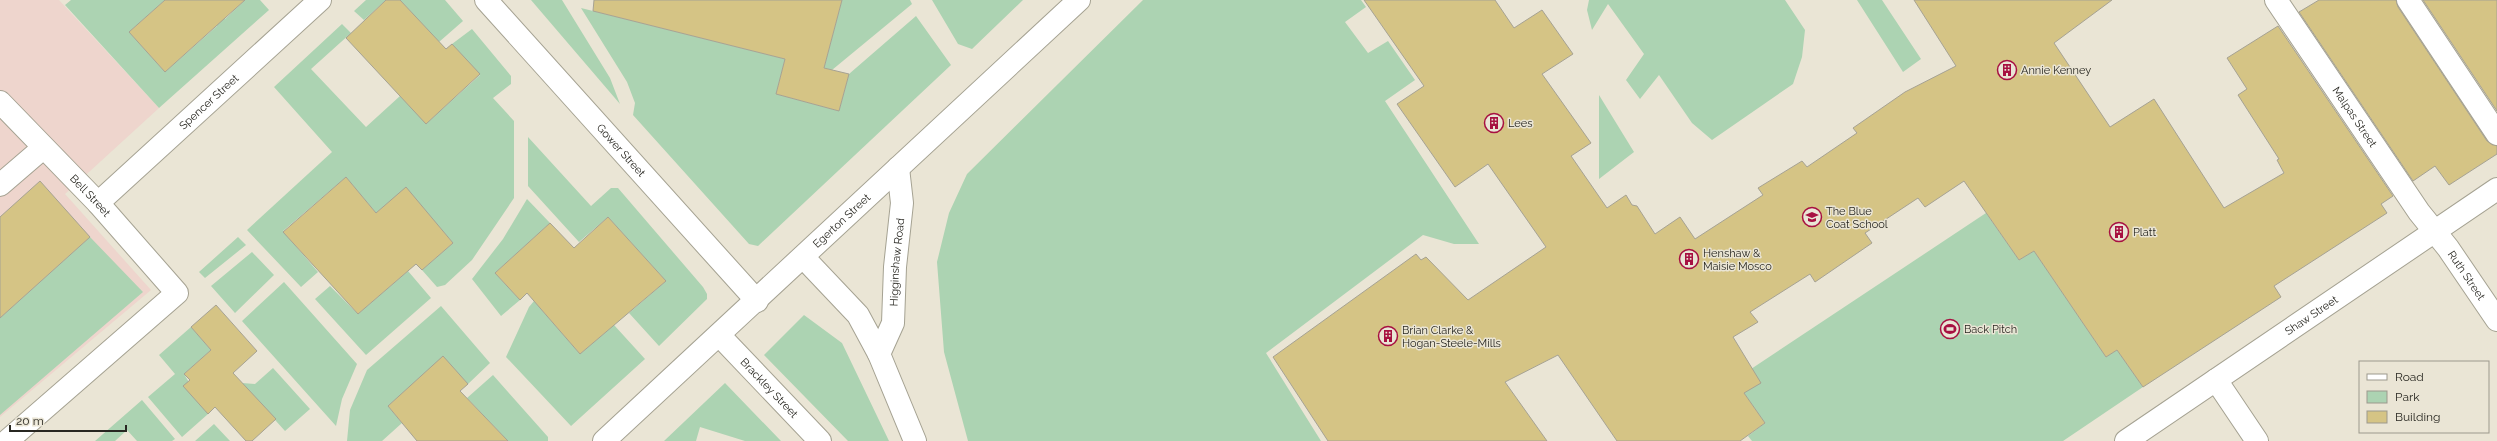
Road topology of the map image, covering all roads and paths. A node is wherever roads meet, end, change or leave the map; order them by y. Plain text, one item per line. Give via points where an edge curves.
1 (320, 0) edge
2 (486, 0) edge
3 (1079, 0) edge
4 (2276, 0) edge
5 (2408, 0) edge
6 (0, 102) edge
7 (2497, 134) edge
8 (43, 148) junction
9 (898, 168) junction
10 (0, 185) edge
11 (2497, 189) edge
12 (98, 203) junction
13 (2435, 232) junction
14 (803, 257) junction
15 (757, 301) junction
16 (2497, 320) edge
17 (719, 335) junction
18 (879, 354) junction
19 (2216, 380) junction
20 (7, 441) edge
21 (604, 441) edge
22 (820, 441) edge
23 (915, 441) edge
24 (2126, 441) edge
25 (2258, 441) edge

1 - 12 street, Spencer Street
2 - 15 street, Gower Street
3 - 9 street, Egerton Street
4 - 13 street, Malpas Street
5 - 7 street
6 - 8 street, Bell Street
8 - 10 street
8 - 12 street, Bell Street
9 - 14 street, Egerton Street
9 - 18 street, Higginshaw Road via 902,203 895,266 893,323
11 - 13 street, Shaw Street
12 - 20 street, Bell Street via 177,293
13 - 16 street, Ruth Street
13 - 19 street, Shaw Street
14 - 15 street, Egerton Street
14 - 18 street via 858,315
15 - 17 street, Egerton Street
17 - 21 street, Egerton Street
17 - 22 street, Brackley Street
18 - 23 street
19 - 24 street, Shaw Street
19 - 25 street

